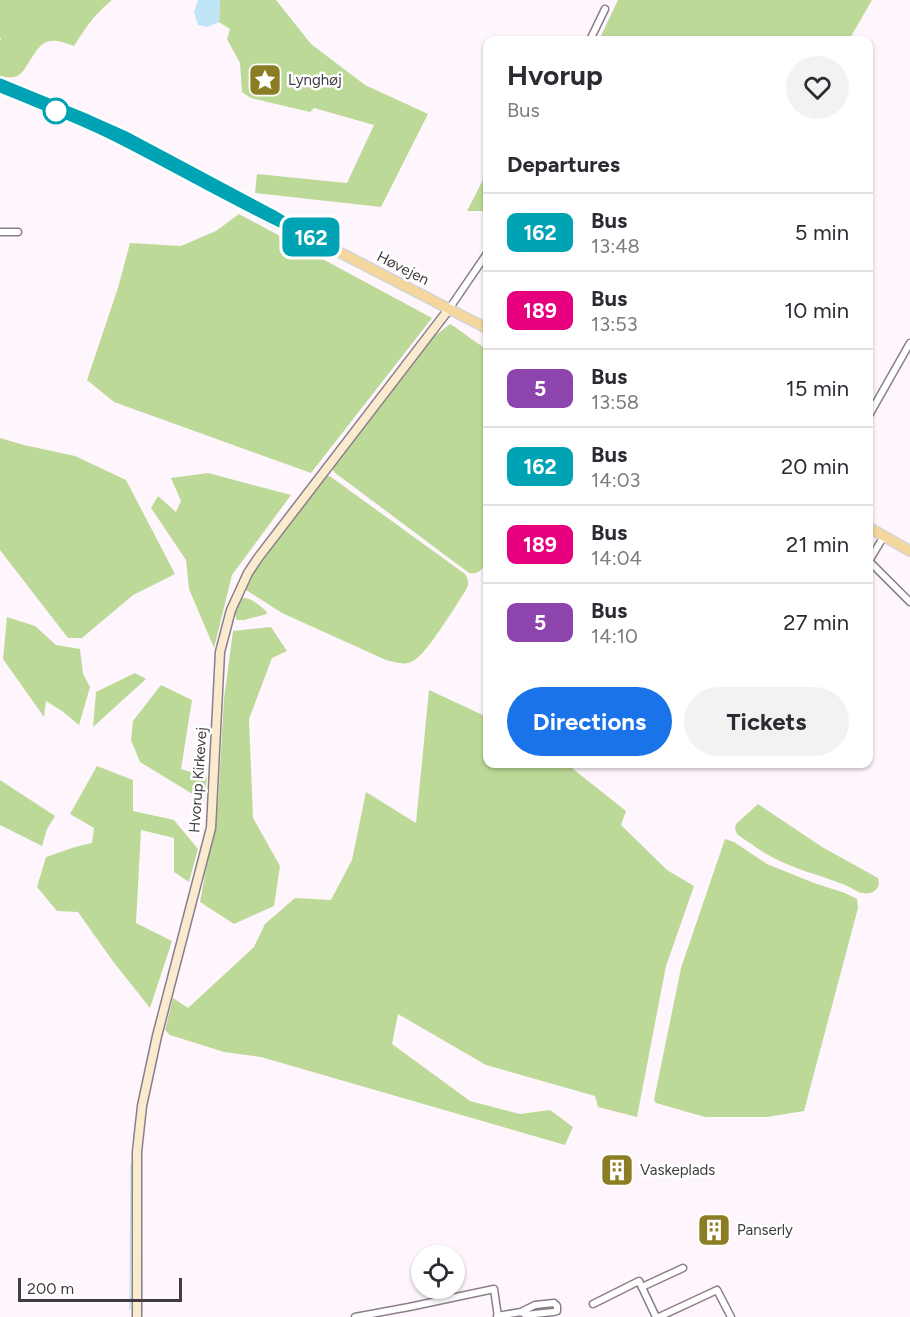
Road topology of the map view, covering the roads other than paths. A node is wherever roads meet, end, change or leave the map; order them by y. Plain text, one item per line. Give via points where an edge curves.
1 (605, 9) dead end
2 (592, 36) edge
3 (0, 83) edge
4 (0, 88) edge
5 (0, 232) edge
6 (18, 232) dead end
7 (312, 238) junction
8 (483, 259) edge
9 (449, 309) junction
10 (483, 326) edge
11 (910, 343) edge
12 (873, 408) edge
13 (873, 530) edge
14 (884, 536) junction
15 (910, 551) edge
16 (873, 554) edge
17 (873, 565) edge
18 (910, 602) edge
19 (683, 1268) dead end
20 (642, 1287) junction
21 (593, 1304) dead end
22 (521, 1312) junction
23 (497, 1316) edge
24 (137, 1317) edge
25 (355, 1317) edge
26 (658, 1317) edge
27 (731, 1317) edge

1 - 2 street
3 - 7 main road, Høvejen via 124,135
4 - 7 main road, Høvejen via 122,140
5 - 6 street
7 - 9 main road, Høvejen
8 - 9 street
9 - 10 main road, Høvejen
9 - 24 street, Hvorup Kirkevej via 258,558 231,610 219,659 211,828 142,1106 137,1152
11 - 12 street
13 - 14 main road
14 - 15 main road
14 - 16 street
17 - 18 street
19 - 20 street
20 - 21 street via 639,1281
20 - 26 street
22 - 22 street via 553,1312 557,1306 535,1305
22 - 23 street
23 - 25 street via 494,1289
26 - 27 street via 717,1290

